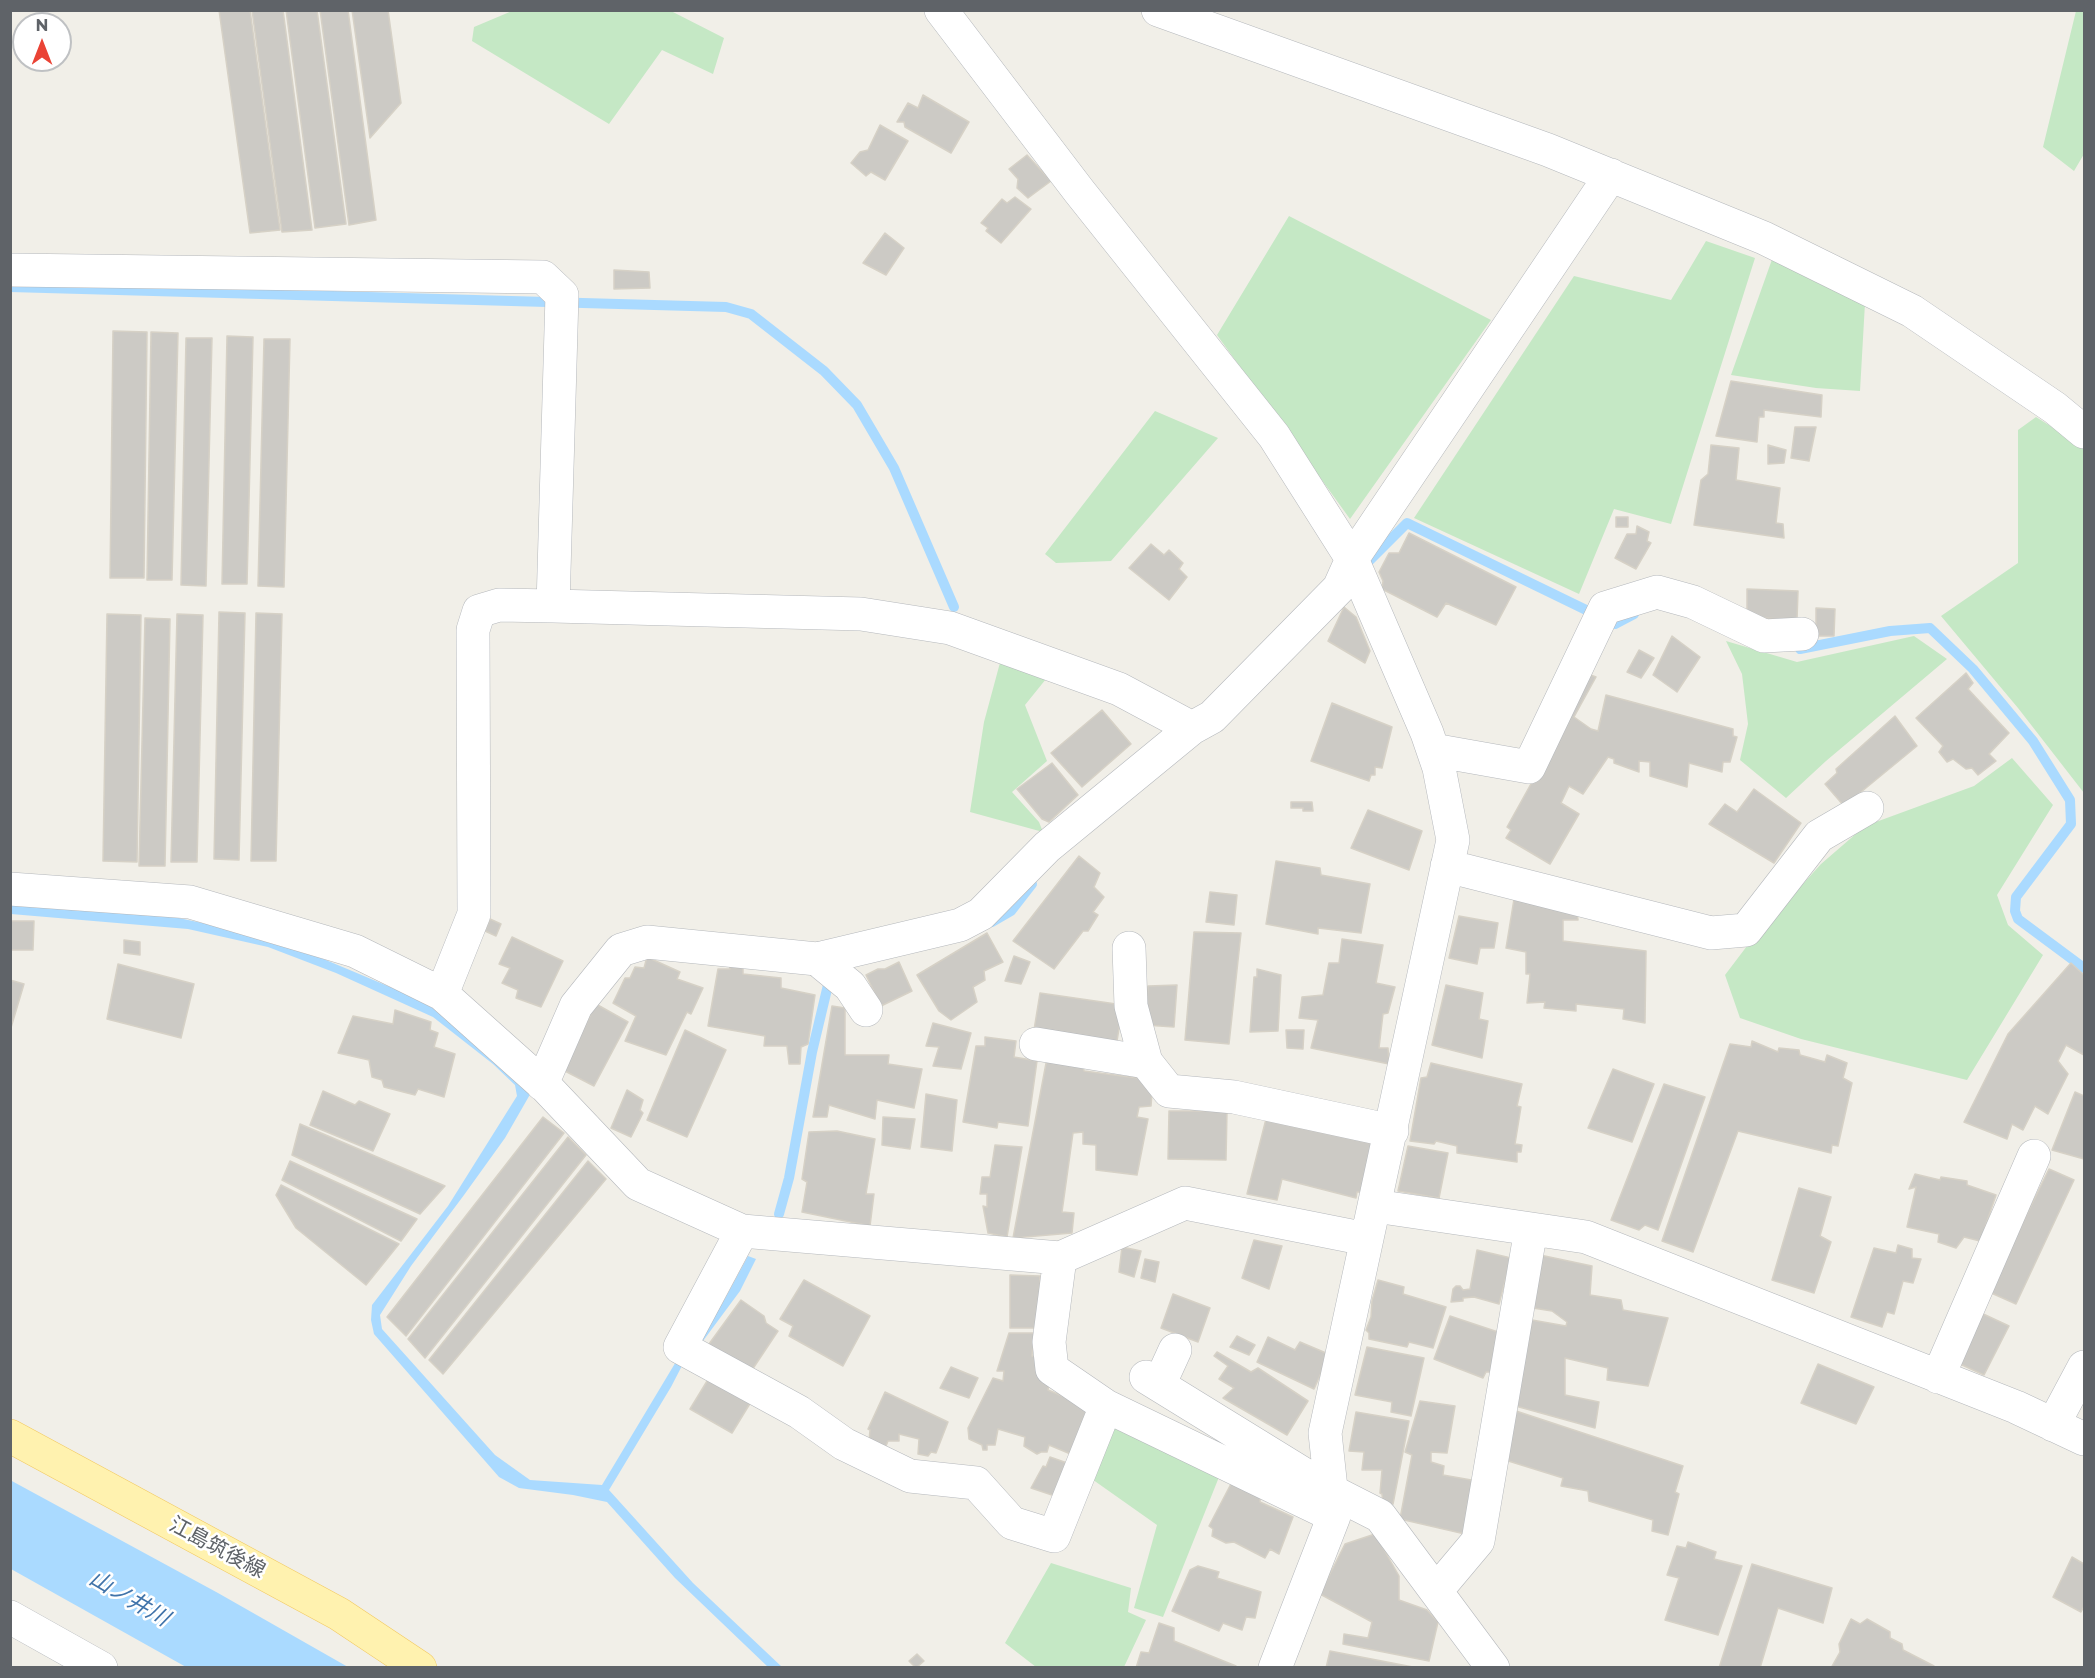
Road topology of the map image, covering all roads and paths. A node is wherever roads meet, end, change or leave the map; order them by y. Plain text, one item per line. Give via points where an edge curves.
1 (941, 10) edge
2 (1158, 10) edge
3 (1611, 175) junction
4 (10, 270) edge
5 (2085, 432) edge
6 (1352, 559) junction
7 (553, 606) junction
8 (1802, 634) dead end
9 (1192, 728) junction
10 (1433, 750) junction
11 (1867, 808) dead end
12 (1448, 866) junction
13 (10, 889) edge
14 (1129, 948) dead end
15 (817, 959) junction
16 (442, 994) junction
17 (866, 1010) dead end
18 (1036, 1044) dead end
19 (1146, 1062) junction
20 (542, 1084) junction
21 (1392, 1131) junction
22 (2034, 1156) dead end
23 (1375, 1206) junction
24 (1531, 1229) junction
25 (742, 1231) junction
26 (1366, 1239) junction
27 (1060, 1258) junction
28 (1175, 1350) dead end
29 (2085, 1367) edge
30 (1938, 1377) junction
31 (1106, 1406) junction
32 (2053, 1425) junction
33 (10, 1436) edge
34 (2085, 1439) edge
35 (1333, 1503) junction
36 (1436, 1591) junction
37 (10, 1617) edge
38 (101, 1668) edge
39 (420, 1668) edge
40 (1275, 1668) edge
41 (1494, 1668) edge

1 - 6 street via 1274,436
2 - 3 street
3 - 5 street via 1764,237 1912,311
3 - 6 street
4 - 7 street via 543,277 562,295
6 - 9 street via 1339,588 1228,703
6 - 10 street
7 - 9 street via 861,614 950,628 1119,689
7 - 16 street via 499,605 479,611 473,630 474,914
8 - 10 street via 1764,636 1694,602 1657,592 1605,608 1529,767
9 - 15 street via 1047,847 981,914 960,925
10 - 12 street via 1453,840
11 - 12 street via 1819,836 1746,930 1711,933
12 - 21 street
13 - 16 street via 190,902 355,951
14 - 19 street via 1131,1006
15 - 17 street via 850,986
15 - 20 street via 647,942 621,950 576,1006
16 - 20 street
18 - 19 street
19 - 21 street via 1169,1091 1234,1097
20 - 25 street via 638,1184
21 - 23 street
22 - 30 street
23 - 24 street
23 - 26 street
24 - 30 street via 1586,1238
24 - 36 street via 1478,1540
25 - 27 street
25 - 31 street via 680,1347 799,1412 844,1444 910,1476 976,1483 1012,1523 1054,1536
26 - 27 street via 1185,1203
26 - 35 street via 1325,1433
27 - 31 street via 1049,1342 1052,1369
28 - 35 street via 1153,1381
29 - 32 street
30 - 32 street
31 - 35 street
32 - 34 street
33 - 39 main road, 江島筑後線 via 339,1614
35 - 36 street via 1380,1516
35 - 40 street
36 - 41 street
37 - 38 street

